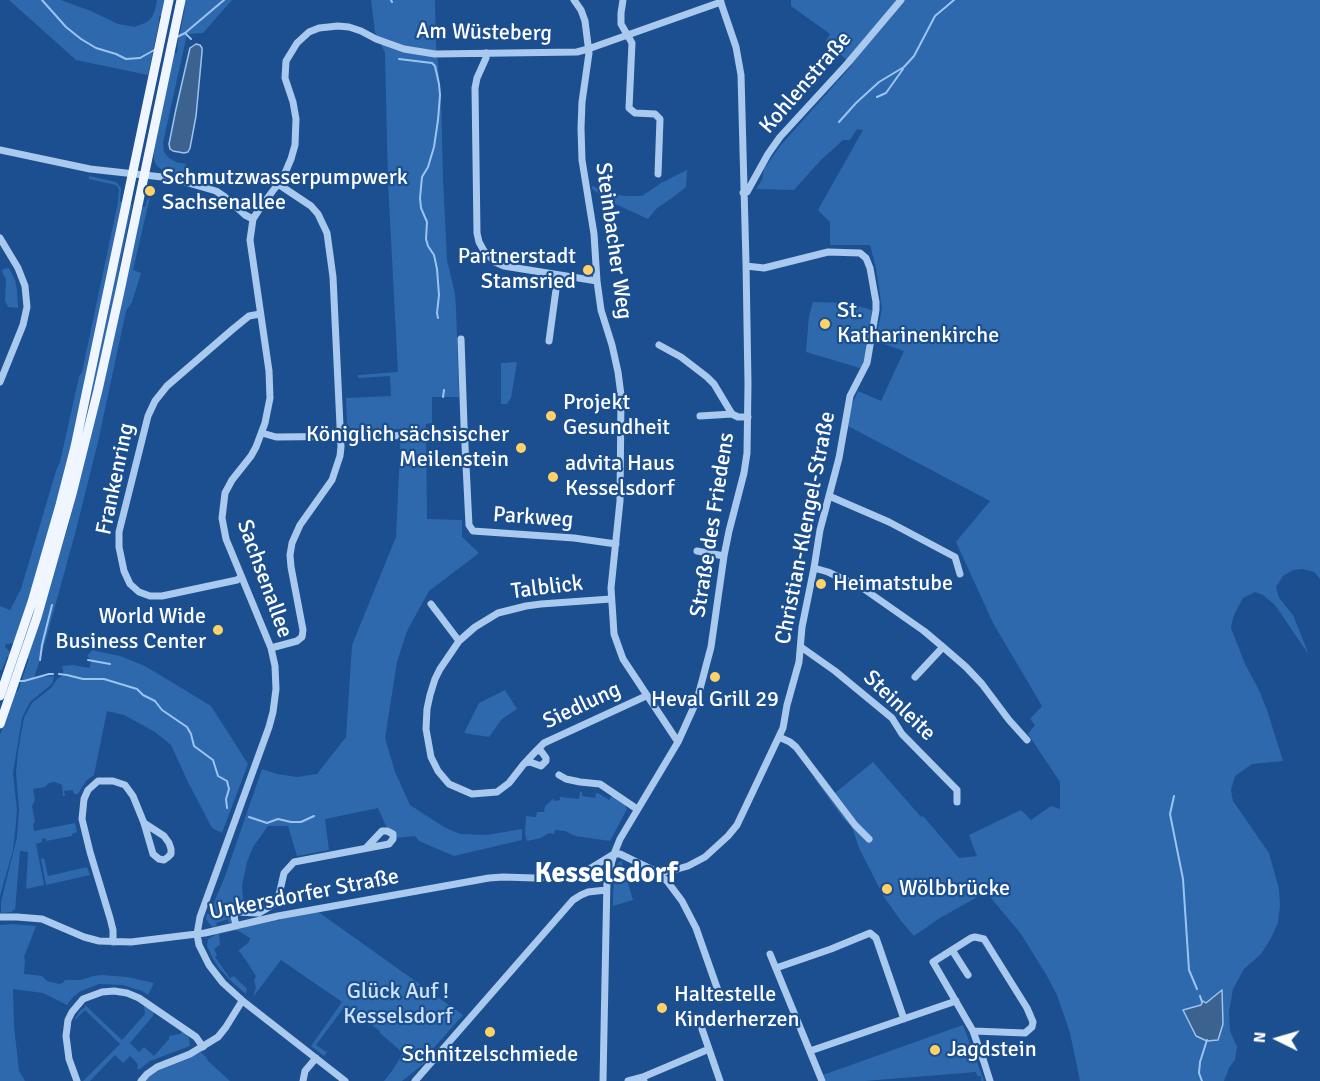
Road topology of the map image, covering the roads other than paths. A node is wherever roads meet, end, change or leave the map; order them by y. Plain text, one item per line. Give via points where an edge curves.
1 (169, 0) edge
2 (181, 0) edge
3 (574, 0) edge
4 (623, 0) edge
5 (901, 0) edge
6 (720, 1) edge
7 (627, 36) junction
8 (588, 49) junction
9 (486, 53) junction
10 (0, 150) edge
11 (133, 174) junction
12 (658, 174) dead end
13 (145, 175) junction
14 (278, 184) junction
15 (744, 193) junction
16 (254, 219) junction
17 (0, 238) edge
18 (746, 266) junction
19 (558, 274) junction
20 (597, 281) junction
21 (260, 314) junction
22 (461, 339) dead end
23 (549, 341) dead end
24 (659, 345) dead end
25 (0, 382) edge
26 (732, 414) junction
27 (700, 416) dead end
28 (748, 417) junction
29 (262, 433) junction
30 (464, 435) junction
31 (341, 436) junction
32 (829, 496) junction
33 (616, 544) junction
34 (697, 550) dead end
35 (724, 556) junction
36 (814, 568) junction
37 (960, 574) dead end
38 (242, 578) junction
39 (611, 599) junction
40 (431, 604) dead end
41 (459, 641) junction
42 (801, 647) junction
43 (943, 647) junction
44 (271, 648) junction
45 (15, 666) junction
46 (915, 677) dead end
47 (9, 684) junction
48 (0, 696) edge
49 (646, 696) junction
50 (0, 724) edge
51 (778, 737) junction
52 (1027, 740) dead end
53 (678, 742) junction
54 (536, 751) junction
55 (525, 763) junction
56 (559, 776) dead end
57 (957, 802) dead end
58 (637, 809) junction
59 (144, 823) junction
60 (868, 839) dead end
61 (366, 848) dead end
62 (614, 854) junction
63 (655, 871) junction
64 (606, 890) junction
65 (0, 917) edge
66 (236, 926) junction
67 (197, 934) junction
68 (113, 942) junction
69 (952, 950) junction
70 (770, 954) dead end
71 (776, 968) junction
72 (968, 975) dead end
73 (721, 999) dead end
74 (242, 1000) junction
75 (956, 1002) junction
76 (904, 1019) junction
77 (702, 1029) dead end
78 (973, 1031) junction
79 (203, 1047) junction
80 (709, 1049) junction
81 (810, 1051) junction
82 (316, 1058) junction
83 (644, 1079) edge
84 (822, 1080) edge
85 (77, 1081) edge
86 (141, 1081) edge
87 (303, 1081) edge
88 (345, 1081) edge
89 (415, 1081) edge
90 (603, 1081) edge
91 (628, 1081) edge
92 (720, 1081) edge
93 (990, 1081) edge

1 - 11 main road
2 - 13 main road
3 - 8 street, Steinbacher Weg via 585,21
4 - 7 street via 621,24
5 - 15 street, Kohlenstraße via 780,137
6 - 7 street, Am Wüsteberg
6 - 15 street, Straße des Friedens via 736,46 741,75
7 - 8 street, Am Wüsteberg
7 - 12 street via 632,44 629,108 635,113 655,114 660,119
8 - 9 street, Am Wüsteberg
8 - 20 street, Steinbacher Weg via 581,138
9 - 14 street, Am Wüsteberg via 435,54 404,49 349,27 309,32 286,61 285,78 296,130 291,159
9 - 19 street via 475,88 479,242 495,262 504,266
10 - 11 street
11 - 13 street
11 - 45 main road via 75,447
13 - 16 street via 171,177 216,192
13 - 45 main road via 72,494 53,565
14 - 16 street, Am Wüsteberg
14 - 31 street via 311,206 327,233
15 - 18 street, Straße des Friedens
16 - 21 street, Sachsenallee via 249,240
17 - 25 street via 18,268 27,307
18 - 28 street, Straße des Friedens
18 - 32 street, Christian-Klengel-Straße via 764,268 828,252 847,252 860,253 870,268 876,302 872,339 867,363 850,396
19 - 20 street
19 - 23 street
20 - 33 street, Steinbacher Weg via 621,395
21 - 29 street, Sachsenallee via 270,386
21 - 38 street, Frankenring via 249,316 233,329 154,401 119,532 124,571 139,592 162,596
22 - 30 street
24 - 26 street via 707,377
26 - 27 street
26 - 28 street
28 - 35 street, Straße des Friedens via 744,473
29 - 31 street via 276,437
29 - 38 street, Sachsenallee via 251,456 232,480 222,506 223,530
30 - 31 street
30 - 33 street, Parkweg via 469,525 473,531
31 - 44 street via 340,456 332,480 292,543 291,567 302,637
32 - 36 street, Christian-Klengel-Straße
32 - 37 street via 955,557
33 - 39 street, Steinbacher Weg
34 - 35 street
35 - 53 street, Straße des Friedens via 708,661 697,700
36 - 42 street, Christian-Klengel-Straße
36 - 43 street via 864,589
38 - 44 street, Sachsenallee
39 - 41 street, Talblick via 540,604 498,613
39 - 49 street, Steinbacher Weg via 617,645
40 - 41 street
41 - 55 street, Talblick via 435,679 429,702 426,729 434,764 449,784 472,794 484,794 503,788
42 - 51 street, Christian-Klengel-Straße
42 - 57 street, Steinleite via 892,718 902,734 957,790
43 - 46 street
43 - 52 street via 982,684
44 - 67 street, Sachsenallee via 276,689 273,712
45 - 47 main road
47 - 48 main road
47 - 50 main road
49 - 53 street, Steinbacher Weg
49 - 54 street, Siedlung via 544,743
51 - 60 street via 796,747
51 - 63 street, Christian-Klengel-Straße via 737,825 728,836 688,866
53 - 58 street, Straße des Friedens
54 - 55 street, Talblick
54 - 55 street, Talblick via 546,758 544,764
56 - 58 street via 600,784
58 - 62 street, Straße des Friedens
59 - 59 street via 153,854 164,860 171,854 169,843
59 - 68 street via 125,785 113,780 98,781 88,790 82,819
61 - 66 street via 294,862 286,868 274,904 259,913 236,912
62 - 63 street
62 - 64 street, Straße des Friedens
62 - 66 street, Unkersdorfer Straße via 580,873 489,878
63 - 73 street via 682,901 696,928
64 - 89 street via 588,892 573,900
64 - 90 street, Straße des Friedens
65 - 68 street, Unkersdorfer Straße via 42,919 84,937
66 - 67 street, Unkersdorfer Straße
67 - 68 street, Unkersdorfer Straße
67 - 74 street via 209,965
69 - 72 street
69 - 75 street via 933,962
69 - 78 street via 971,938 984,939 1033,1022 1025,1033
70 - 71 street
71 - 76 street via 870,933 876,938
71 - 81 street
74 - 79 street via 218,1037
74 - 82 street
75 - 76 street
75 - 78 street
76 - 81 street
77 - 80 street
78 - 93 street
79 - 85 street via 196,1037 139,998 127,993 102,992 83,999 68,1020 69,1059
79 - 86 street via 157,1067
80 - 83 street
80 - 92 street
81 - 84 street
82 - 87 street via 305,1071
82 - 88 street
83 - 91 street

